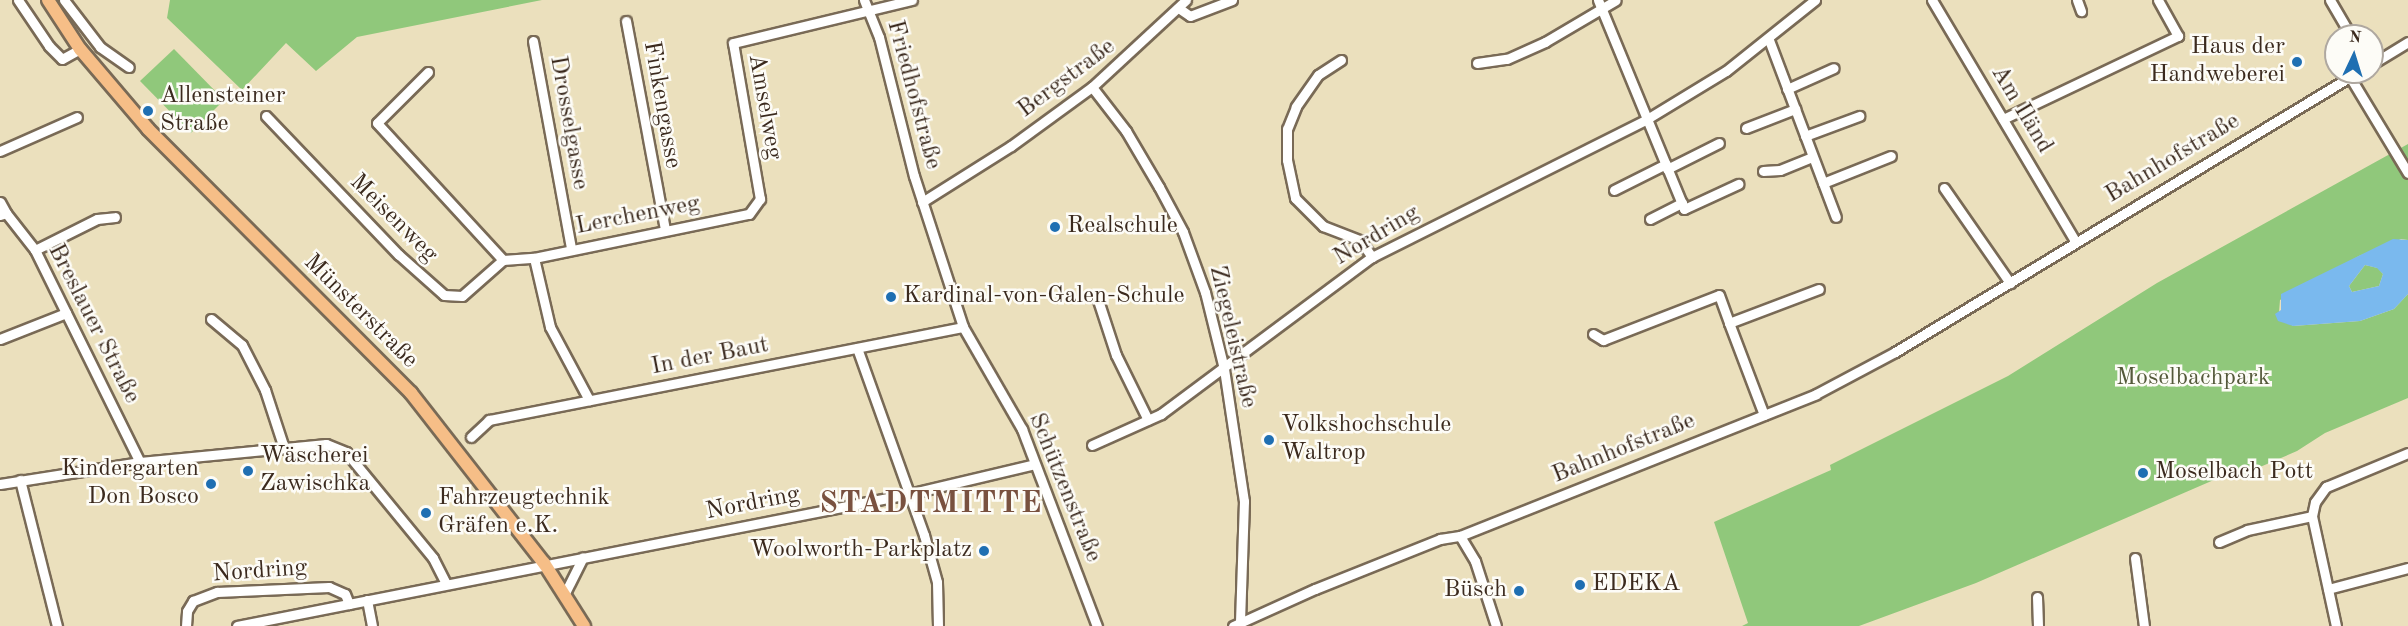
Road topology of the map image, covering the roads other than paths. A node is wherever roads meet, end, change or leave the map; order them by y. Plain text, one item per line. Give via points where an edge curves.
1 (18, 0) edge
2 (48, 0) edge
3 (64, 0) edge
4 (912, 0) edge
5 (1186, 0) edge
6 (1232, 0) edge
7 (1598, 0) edge
8 (1616, 0) edge
9 (1815, 0) edge
10 (1932, 0) edge
11 (2076, 0) edge
12 (2158, 0) edge
13 (2331, 0) edge
14 (866, 4) edge
15 (1180, 9) junction
16 (1604, 9) junction
17 (2081, 11) dead end
18 (626, 21) dead end
19 (2344, 24) edge
20 (1769, 40) junction
21 (533, 41) dead end
22 (2408, 42) edge
23 (80, 49) junction
24 (2384, 57) edge
25 (1341, 60) dead end
26 (1477, 63) dead end
27 (129, 67) dead end
28 (1834, 68) dead end
29 (428, 72) dead end
30 (2339, 84) edge
31 (2359, 84) edge
32 (1092, 87) junction
33 (1787, 88) junction
34 (1795, 109) junction
35 (266, 116) dead end
36 (1859, 116) dead end
37 (77, 117) dead end
38 (2003, 118) junction
39 (1647, 119) junction
40 (1746, 128) dead end
41 (1805, 136) junction
42 (1719, 143) dead end
43 (0, 151) edge
44 (1891, 156) dead end
45 (1813, 157) junction
46 (1667, 167) junction
47 (1763, 171) dead end
48 (2408, 173) edge
49 (1823, 183) junction
50 (1738, 184) dead end
51 (1944, 188) dead end
52 (1614, 190) dead end
53 (0, 202) edge
54 (922, 202) junction
55 (1682, 203) junction
56 (3, 214) edge
57 (749, 214) joint
58 (115, 217) dead end
59 (1836, 217) dead end
60 (1650, 219) dead end
61 (665, 230) junction
62 (2075, 241) junction
63 (571, 248) junction
64 (35, 250) junction
65 (1372, 257) junction
66 (534, 258) junction
67 (503, 260) junction
68 (2010, 283) junction
69 (1819, 289) dead end
70 (1097, 297) dead end
71 (66, 313) junction
72 (210, 319) dead end
73 (1729, 323) junction
74 (963, 327) junction
75 (1593, 334) dead end
76 (0, 339) edge
77 (857, 348) junction
78 (1224, 369) junction
79 (589, 400) junction
80 (1764, 415) junction
81 (1148, 420) junction
82 (471, 438) dead end
83 (1092, 445) dead end
84 (284, 448) junction
85 (2408, 453) edge
86 (140, 462) junction
87 (1035, 464) junction
88 (20, 480) junction
89 (0, 484) edge
90 (908, 494) junction
91 (2312, 516) junction
92 (1460, 536) junction
93 (2219, 542) dead end
94 (583, 556) junction
95 (2135, 558) dead end
96 (544, 563) junction
97 (2408, 568) edge
98 (446, 583) junction
99 (2328, 589) junction
100 (564, 595) junction
101 (2037, 597) dead end
102 (367, 600) junction
103 (350, 604) junction
104 (1236, 624) edge
105 (57, 626) edge
106 (186, 626) edge
107 (237, 626) edge
108 (372, 626) edge
109 (584, 626) edge
110 (938, 626) edge
111 (1097, 626) edge
112 (1496, 626) edge
113 (2038, 626) edge
114 (2145, 626) edge
115 (2336, 626) edge

1 - 23 street via 62,59
2 - 23 main road, Münsterstraße
3 - 27 street via 100,46
4 - 14 street, Amselweg
5 - 15 street, Bergstraße
6 - 15 street via 1190,16
7 - 16 street
8 - 16 street
9 - 20 street, Nordring
10 - 38 street, Am Iländ
11 - 17 street
12 - 38 street via 2178,36
13 - 19 street
14 - 54 street, Friedhofstraße via 879,38
14 - 57 street, Amselweg via 733,43 760,199
15 - 32 street, Bergstraße
16 - 26 street via 1507,58
16 - 39 street
18 - 61 street, Finkengasse
20 - 33 street
20 - 39 street, Nordring
21 - 63 street, Drosselgasse
22 - 24 street
23 - 96 main road, Münsterstraße via 182,164 411,393
25 - 65 street via 1318,75 1296,107 1287,129 1287,160 1295,198 1323,226 1360,240
28 - 33 street
29 - 67 street via 377,123
30 - 62 street, Bahnhofstraße
31 - 48 street
32 - 54 street, Bergstraße via 1011,146
32 - 78 street, Ziegeleistraße via 1126,131 1183,232 1205,292
33 - 34 street
34 - 40 street
34 - 41 street
35 - 67 street, Meisenweg via 399,255 444,295 462,296
36 - 41 street
37 - 43 street
38 - 62 street, Am Iländ
39 - 46 street
39 - 65 street, Nordring
41 - 45 street
42 - 46 street
44 - 49 street
45 - 47 street via 1780,170
45 - 49 street
46 - 52 street
46 - 55 street
49 - 59 street
50 - 55 street via 1684,209
51 - 68 street
53 - 56 street
54 - 74 street, Schützenstraße
55 - 60 street
56 - 64 street, Breslauer Straße
57 - 61 street, Lerchenweg
58 - 64 street via 97,219
61 - 63 street, Lerchenweg
62 - 68 street, Bahnhofstraße
63 - 66 street, Lerchenweg
64 - 71 street, Breslauer Straße
65 - 78 street, Nordring
66 - 67 street, Lerchenweg
66 - 79 street via 550,327
68 - 80 street, Bahnhofstraße via 1885,357 1816,394
69 - 73 street
70 - 81 street via 1116,355
71 - 76 street
71 - 86 street, Breslauer Straße
72 - 84 street via 242,345 265,390
73 - 75 street via 1719,295 1603,340
73 - 80 street
74 - 77 street, In der Baut
74 - 87 street, Schützenstraße via 1022,429
77 - 79 street, In der Baut
77 - 90 street
78 - 81 street, Nordring
78 - 104 street, Ziegeleistraße via 1244,501
79 - 82 street, In der Baut via 489,420
80 - 92 street, Bahnhofstraße
81 - 83 street, Nordring
84 - 86 street
84 - 98 street via 326,444 346,452 433,558
85 - 91 street via 2326,487 2315,502
86 - 88 street
87 - 90 street, Nordring
87 - 111 street, Schützenstraße
88 - 89 street
88 - 105 street
90 - 94 street, Nordring
90 - 110 street via 938,582
91 - 93 street via 2247,530
91 - 99 street
92 - 104 street, Bahnhofstraße via 1440,539
92 - 112 street via 1475,561
94 - 96 street, Nordring
94 - 100 street
95 - 114 street
96 - 98 street, Nordring
96 - 100 main road, Münsterstraße
97 - 99 street
98 - 102 street, Nordring
99 - 115 street
100 - 109 main road, Münsterstraße
101 - 113 street
102 - 103 street, Nordring
102 - 108 street
103 - 106 street, Nordring via 345,594 329,587 217,592 193,602 187,611
103 - 107 street, Nordring

